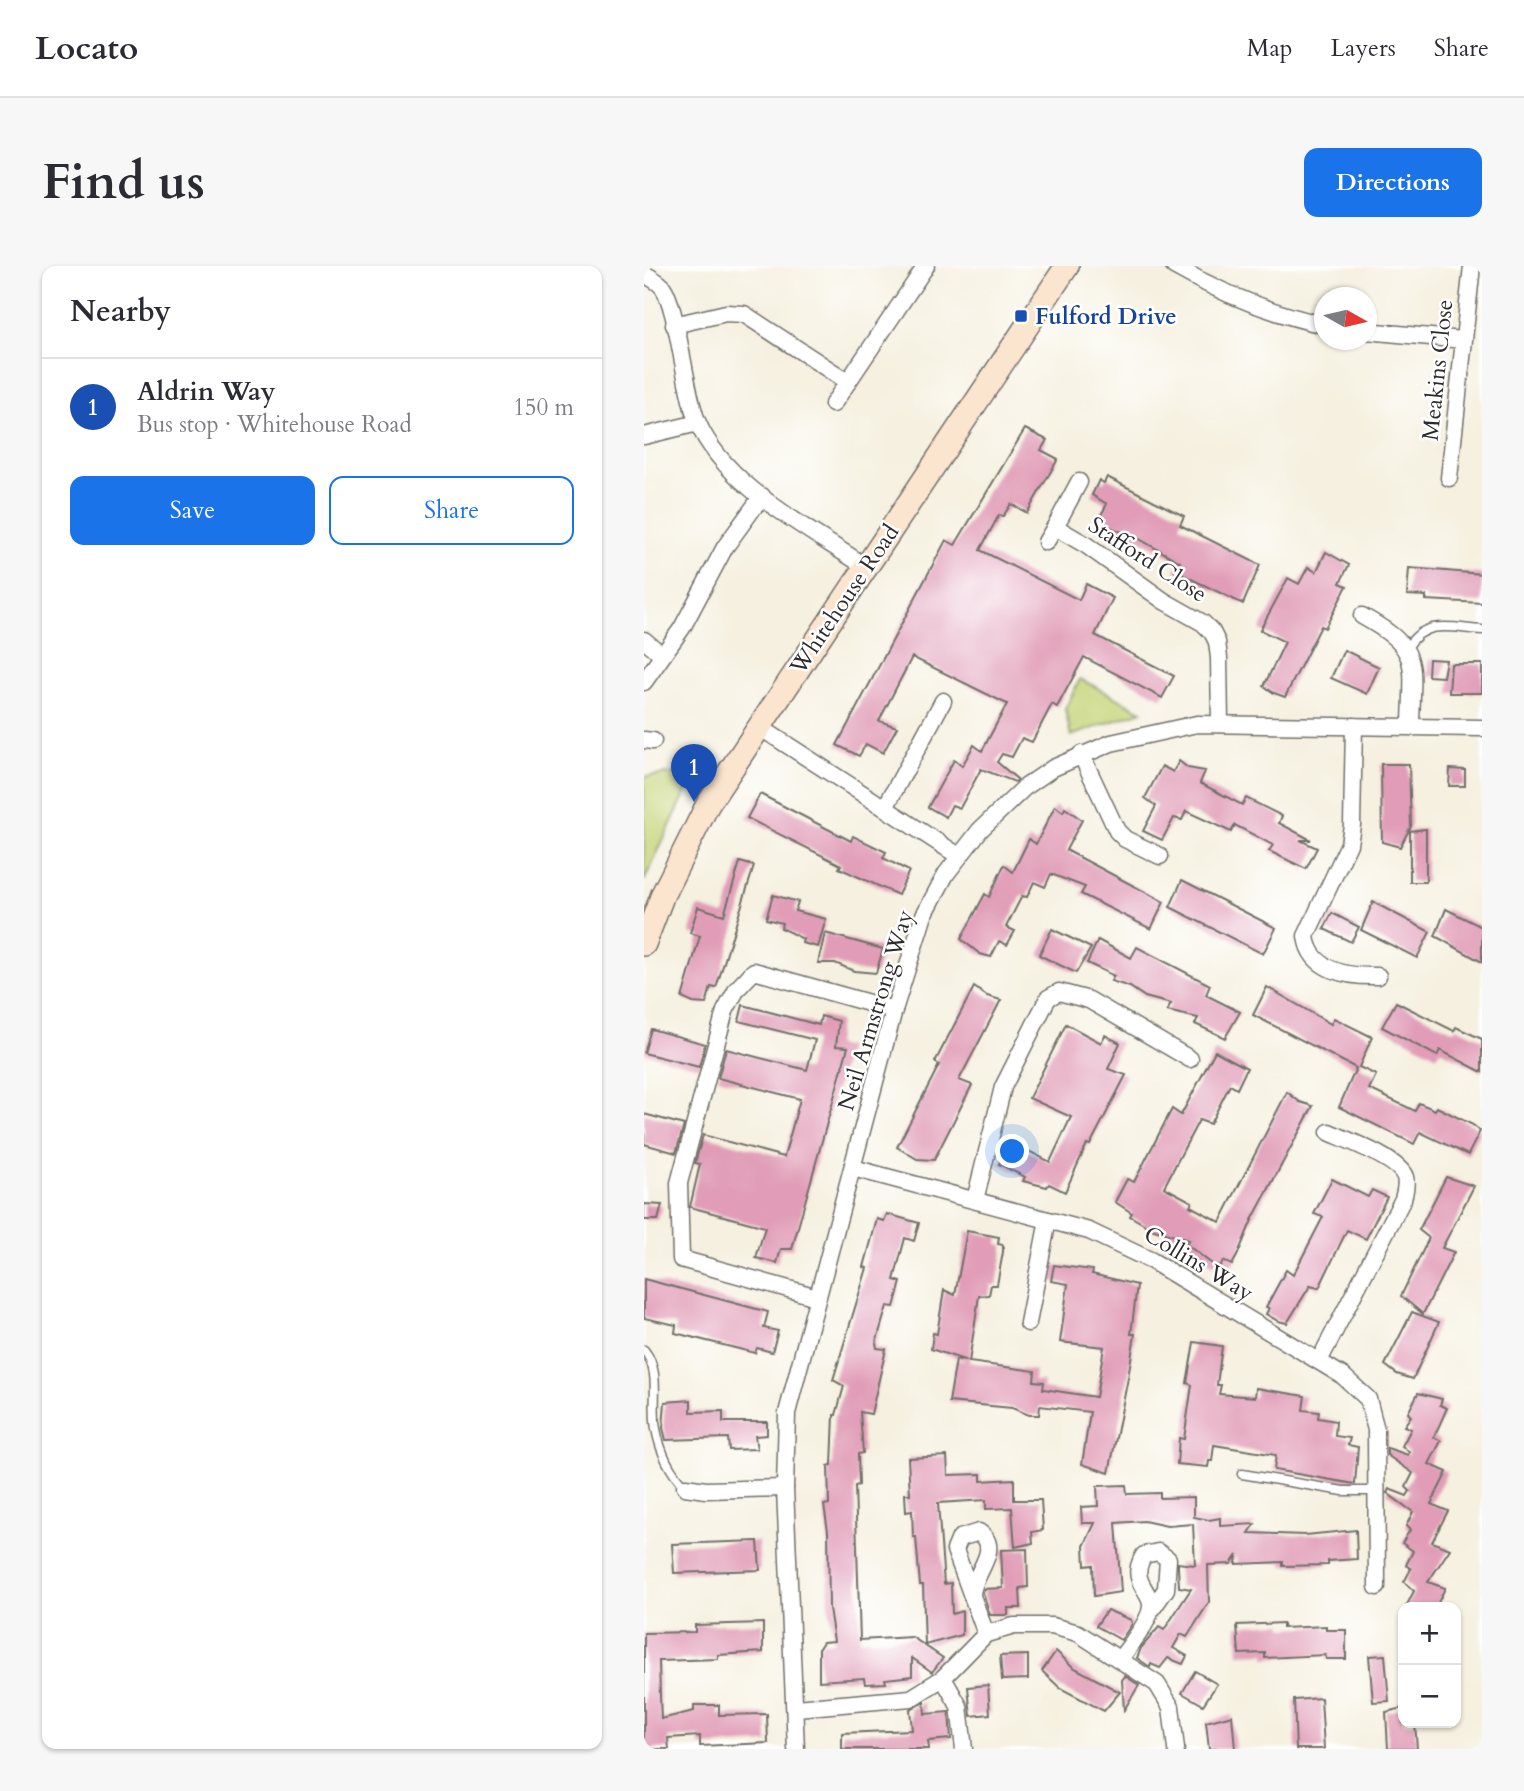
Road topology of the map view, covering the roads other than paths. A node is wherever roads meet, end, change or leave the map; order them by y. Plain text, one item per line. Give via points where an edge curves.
1 (1067, 266) edge
2 (1174, 266) edge
3 (1472, 266) edge
4 (923, 267) edge
5 (644, 274) edge
6 (1314, 322) edge
7 (674, 325) junction
8 (1377, 332) edge
9 (1463, 340) junction
10 (848, 382) junction
11 (833, 404) dead end
12 (698, 423) junction
13 (644, 436) edge
14 (1449, 478) dead end
15 (1079, 482) dead end
16 (762, 496) junction
17 (1055, 527) junction
18 (1046, 542) dead end
19 (866, 567) junction
20 (1362, 616) dead end
21 (1482, 630) edge
22 (644, 640) edge
23 (1407, 648) junction
24 (662, 655) junction
25 (644, 682) edge
26 (943, 701) dead end
27 (1220, 724) junction
28 (758, 726) junction
29 (1354, 726) junction
30 (1411, 726) junction
31 (1482, 728) edge
32 (1081, 754) junction
33 (886, 806) junction
34 (959, 856) junction
35 (1160, 856) dead end
36 (644, 944) edge
37 (1378, 975) dead end
38 (894, 1010) junction
39 (1191, 1059) dead end
40 (1329, 1132) dead end
41 (853, 1168) junction
42 (975, 1200) junction
43 (1048, 1220) junction
44 (817, 1297) junction
45 (1028, 1323) dead end
46 (644, 1350) edge
47 (1319, 1361) junction
48 (1242, 1474) dead end
49 (685, 1487) joint
50 (785, 1489) junction
51 (1376, 1491) junction
52 (1377, 1587) dead end
53 (972, 1594) dead end
54 (1150, 1612) dead end
55 (986, 1634) junction
56 (1120, 1659) junction
57 (943, 1678) junction
58 (796, 1708) junction
59 (796, 1749) edge
60 (964, 1749) edge
61 (1176, 1749) edge

1 - 19 street, Whitehouse Road
2 - 6 street via 1251,304
3 - 9 street, Meakins Close
4 - 10 street
5 - 7 street via 662,287
7 - 10 street via 726,313 744,314
7 - 12 street
8 - 9 street
9 - 14 street, Meakins Close
10 - 11 street
12 - 13 street
12 - 16 street via 728,467
15 - 17 street, Stafford Close
16 - 19 street
16 - 24 street via 725,547 682,628
17 - 18 street
17 - 27 street, Stafford Close via 1212,632 1219,658
19 - 28 street, Whitehouse Road
20 - 23 street
21 - 23 lane via 1425,629 1415,634
22 - 24 street
23 - 30 street via 1412,671
24 - 25 street
26 - 33 street
27 - 29 street, Neil Armstrong Way
27 - 32 street, Neil Armstrong Way via 1173,727
28 - 33 street
28 - 36 street, Whitehouse Road via 708,804 663,894
29 - 30 street, Neil Armstrong Way
29 - 37 street via 1349,844 1306,936 1307,947 1314,958 1334,971 1354,977
30 - 31 street, Neil Armstrong Way
32 - 34 street, Neil Armstrong Way via 1024,788
32 - 35 street via 1117,831
33 - 34 street
34 - 38 street, Neil Armstrong Way via 925,915
38 - 41 street, Neil Armstrong Way
38 - 44 street via 754,971 725,1011 678,1182 681,1259
39 - 42 street via 1089,1000 1059,992 1048,998 1003,1087
40 - 47 street via 1391,1162 1401,1171 1406,1186
41 - 42 street, Collins Way
41 - 44 street, Neil Armstrong Way
42 - 43 street, Collins Way
43 - 45 street
43 - 47 street, Collins Way via 1125,1246
44 - 50 street, Neil Armstrong Way via 787,1413
46 - 49 lane via 651,1359 656,1427 664,1456
47 - 51 street, Collins Way via 1368,1399 1376,1430
48 - 51 lane via 1343,1491
49 - 50 street
50 - 58 street, Neil Armstrong Way
51 - 52 street, Collins Way
53 - 55 street
54 - 56 street
55 - 56 street via 1014,1626 1052,1626 1078,1633
55 - 57 street
56 - 61 street via 1157,1684 1165,1695 1174,1718
57 - 58 street via 926,1691 898,1701
57 - 60 street via 959,1706
58 - 59 street, Neil Armstrong Way

